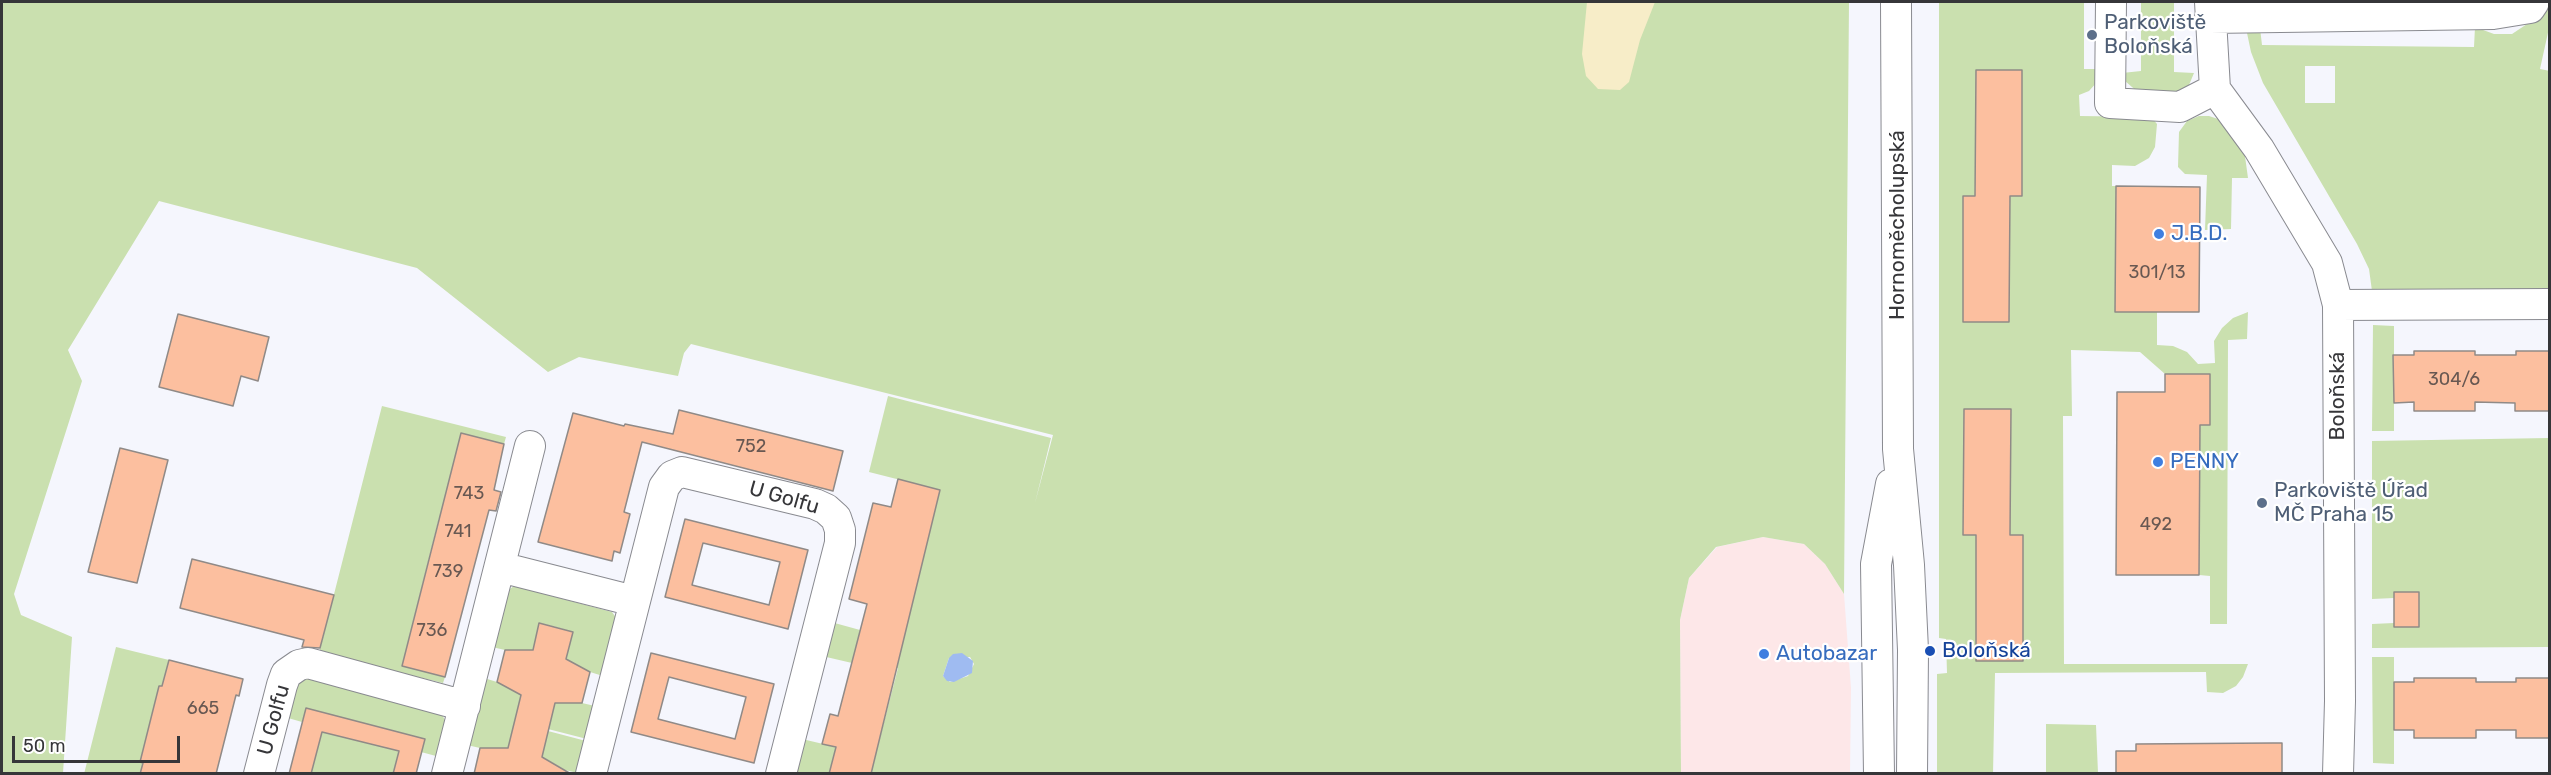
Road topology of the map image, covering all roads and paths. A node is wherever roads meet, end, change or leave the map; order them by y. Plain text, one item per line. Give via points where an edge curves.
1 (1896, 2) edge
2 (2111, 2) edge
3 (2534, 2) edge
4 (2210, 10) edge
5 (2215, 89) junction
6 (2550, 304) edge
7 (2338, 305) junction
8 (530, 446) dead end
9 (1898, 449) junction
10 (500, 567) junction
11 (634, 601) junction
12 (465, 706) junction
13 (260, 774) edge
14 (447, 774) edge
15 (591, 774) edge
16 (781, 774) edge
17 (1879, 774) edge
18 (1911, 774) edge
19 (2338, 774) edge

1 - 9 street, Hornoměcholupská
2 - 5 street via 2110,104 2180,107
3 - 4 street via 2530,8 2493,14
4 - 5 street
5 - 7 street, Boloňská via 2259,149 2327,263
6 - 7 street
7 - 19 street, Boloňská
8 - 10 street
9 - 17 street, Hornoměcholupská via 1876,564
9 - 18 street, Hornoměcholupská via 1913,650
10 - 11 street
10 - 12 street
11 - 15 street, U Golfu
11 - 16 street, U Golfu via 664,488 672,476 689,473 815,504 836,518 840,543
12 - 13 street, U Golfu via 308,663 299,665 286,674
12 - 14 street

